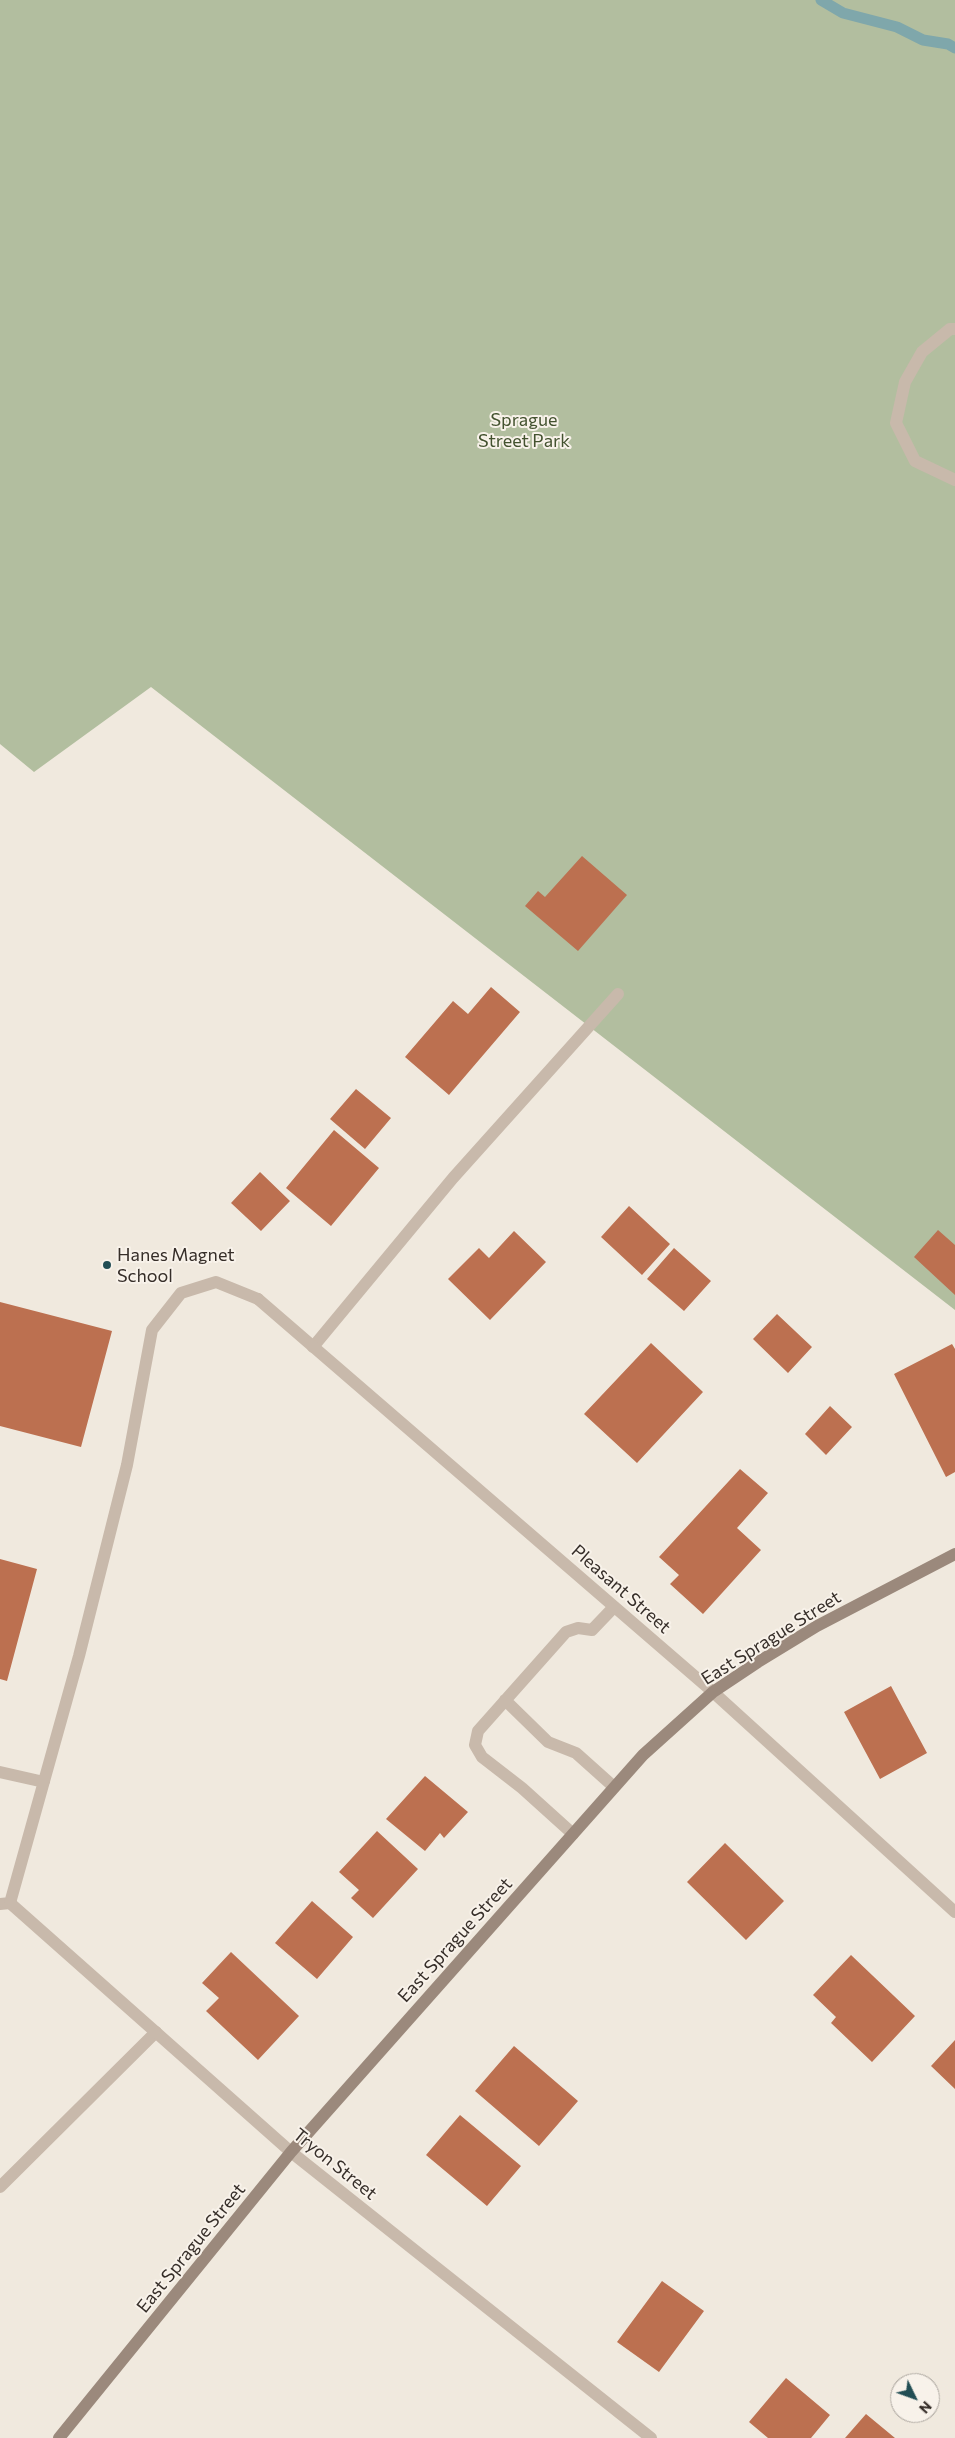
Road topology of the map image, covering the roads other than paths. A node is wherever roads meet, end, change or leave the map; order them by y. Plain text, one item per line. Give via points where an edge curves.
1 (955, 328) edge
2 (955, 480) edge
3 (618, 994) dead end
4 (313, 1347) junction
5 (955, 1554) edge
6 (614, 1607) junction
7 (713, 1692) junction
8 (505, 1700) junction
9 (0, 1772) edge
10 (44, 1782) junction
11 (614, 1787) junction
12 (573, 1834) junction
13 (5, 1903) edge
14 (955, 1912) edge
15 (156, 2032) junction
16 (291, 2152) junction
17 (0, 2187) edge
18 (59, 2438) edge
19 (651, 2438) edge

1 - 2 street via 922,352 905,382 896,423 915,461
3 - 4 street via 453,1178
4 - 6 street, Pleasant Street
4 - 10 street, Pleasant Street via 258,1300 216,1282 181,1293 152,1330 127,1465
5 - 7 street, East Sprague Street via 817,1626
6 - 7 street, Pleasant Street
6 - 8 street via 592,1630 578,1628 566,1632
7 - 11 street, East Sprague Street via 643,1755
7 - 14 street, Pleasant Street
8 - 11 street via 548,1742 576,1754
8 - 12 street via 478,1731 475,1745 482,1757
9 - 10 street
10 - 13 street, Pleasant Street
11 - 12 street, East Sprague Street
12 - 16 street, East Sprague Street
13 - 15 street, Tryon Street
15 - 16 street, Tryon Street
15 - 17 street
16 - 18 street, East Sprague Street
16 - 19 street, Tryon Street

